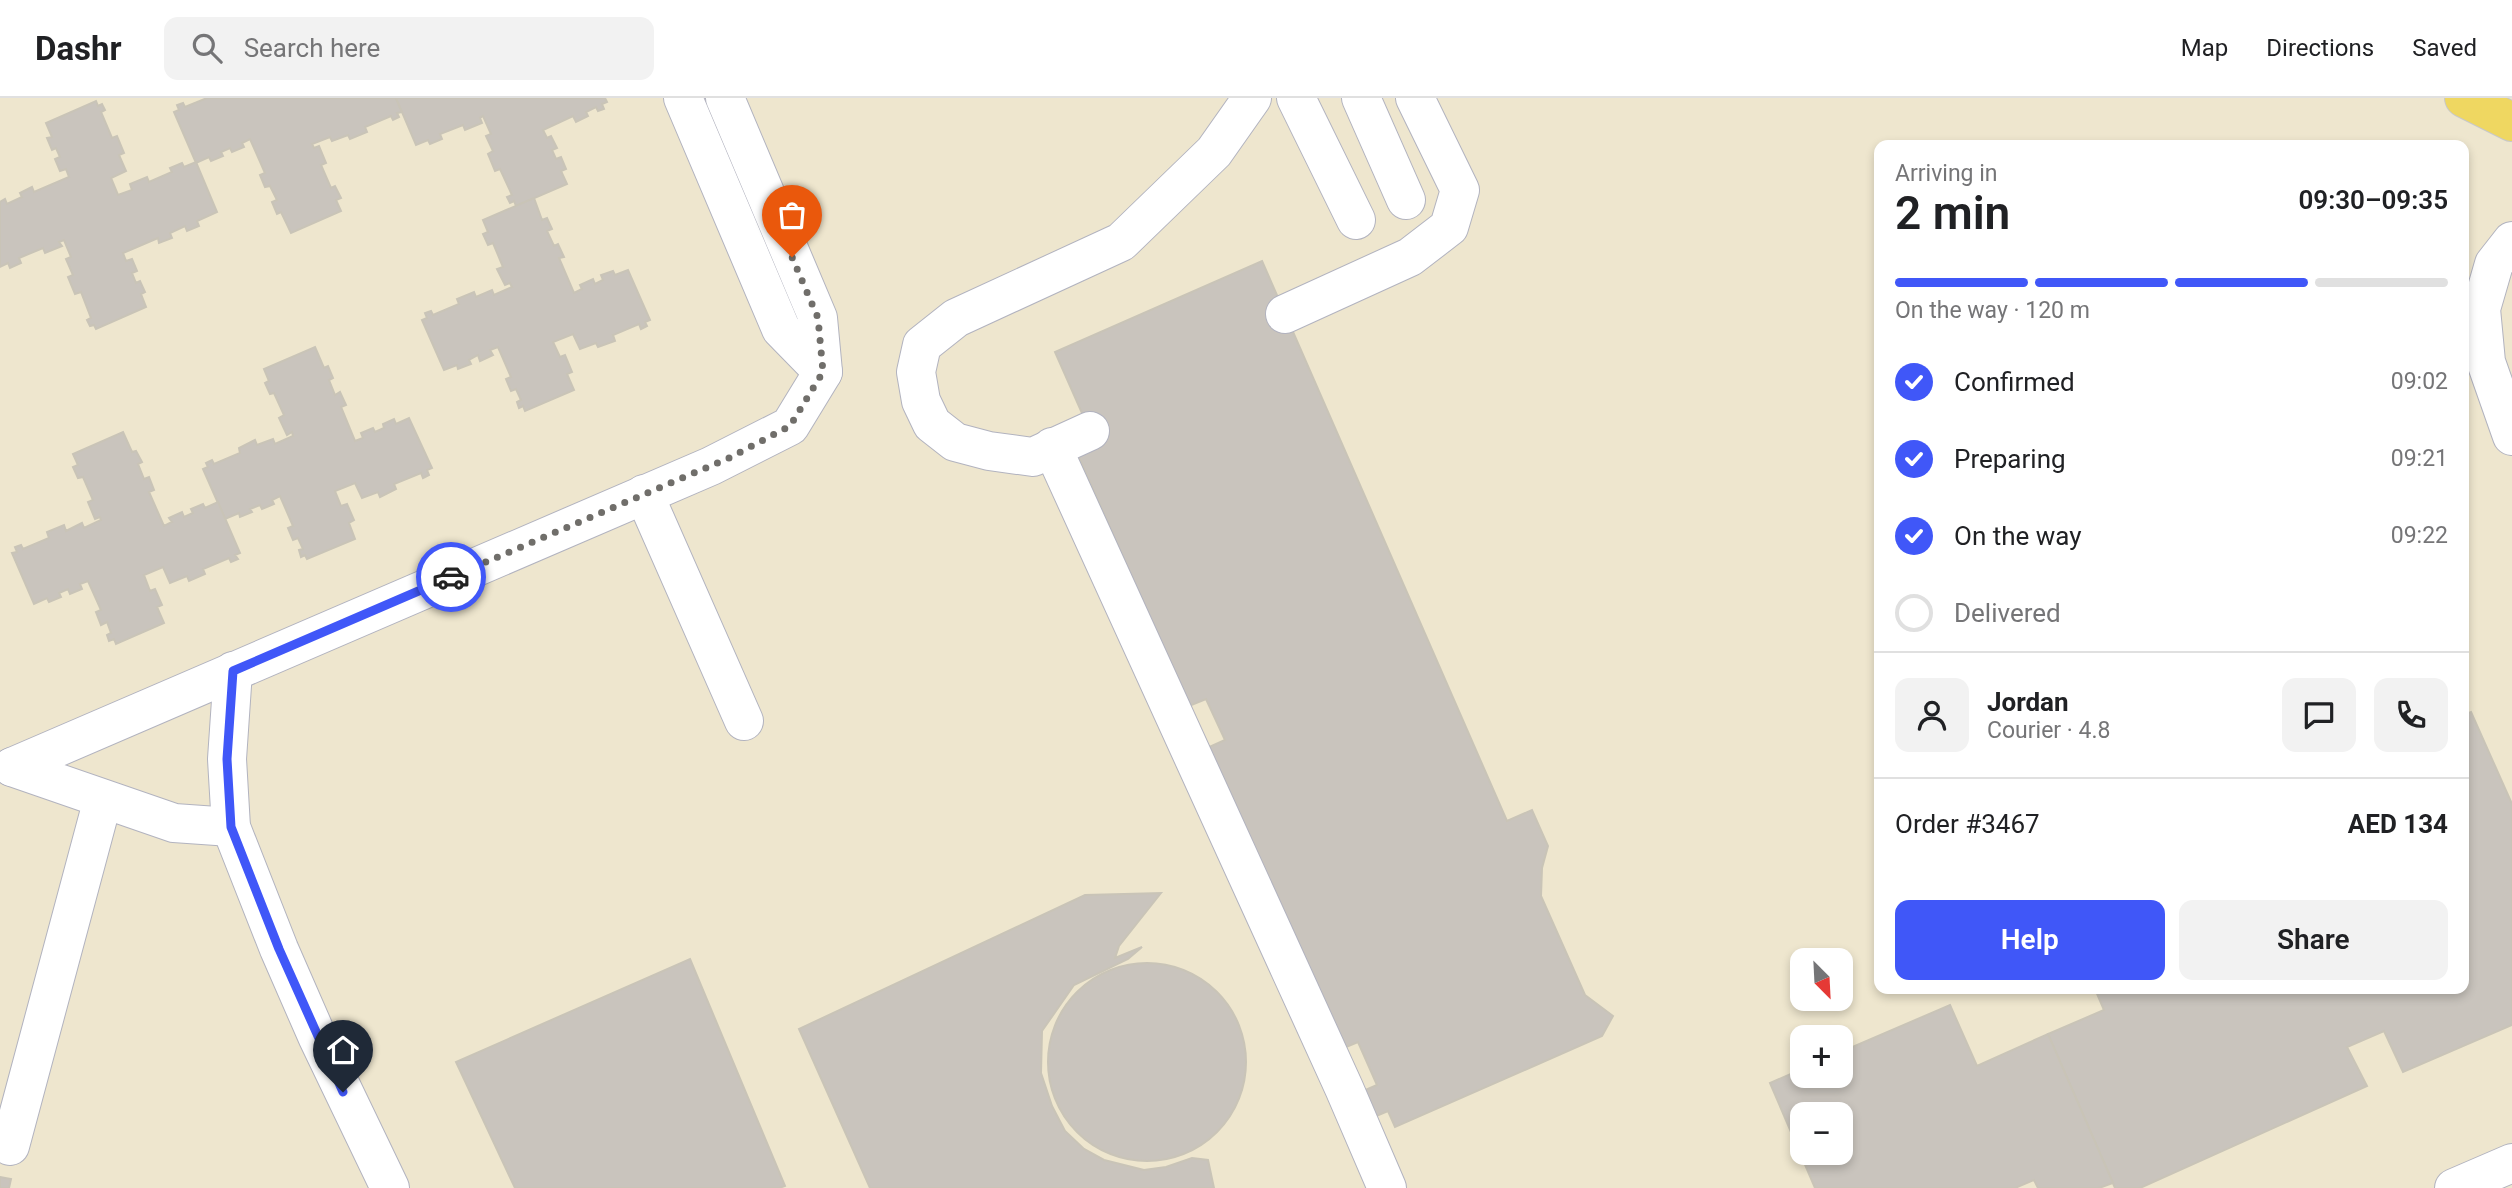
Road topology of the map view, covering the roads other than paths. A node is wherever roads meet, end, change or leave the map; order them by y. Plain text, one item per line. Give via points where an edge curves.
1 (683, 98) edge
2 (725, 98) edge
3 (1252, 98) edge
4 (1296, 98) edge
5 (1361, 98) edge
6 (1415, 98) edge
7 (2464, 98) edge
8 (2512, 122) edge
9 (1406, 200) dead end
10 (1356, 220) dead end
11 (2512, 241) edge
12 (1284, 314) dead end
13 (823, 372) junction
14 (1090, 431) dead end
15 (2512, 436) edge
16 (1052, 447) junction
17 (644, 494) junction
18 (233, 671) junction
19 (744, 721) dead end
20 (103, 799) junction
21 (231, 827) junction
22 (10, 1146) dead end
23 (2512, 1163) edge
24 (390, 1188) edge
25 (1387, 1188) edge
26 (2454, 1188) edge

1 - 13 street via 781,329
2 - 13 street via 818,318
3 - 16 street via 1214,152 1121,242 956,318 922,345 916,372 921,401 932,424 955,442 989,451 1033,457
4 - 10 street
5 - 9 street
6 - 12 street via 1460,190 1449,227 1410,257
7 - 8 main road
11 - 15 street via 2494,264 2481,309 2486,362
13 - 17 street via 790,426 747,450
14 - 16 street
16 - 25 street
17 - 18 street
17 - 19 street
18 - 20 street via 12,767
18 - 21 street via 227,759
20 - 21 street via 174,823
20 - 22 street
21 - 24 street via 279,949
23 - 26 street

